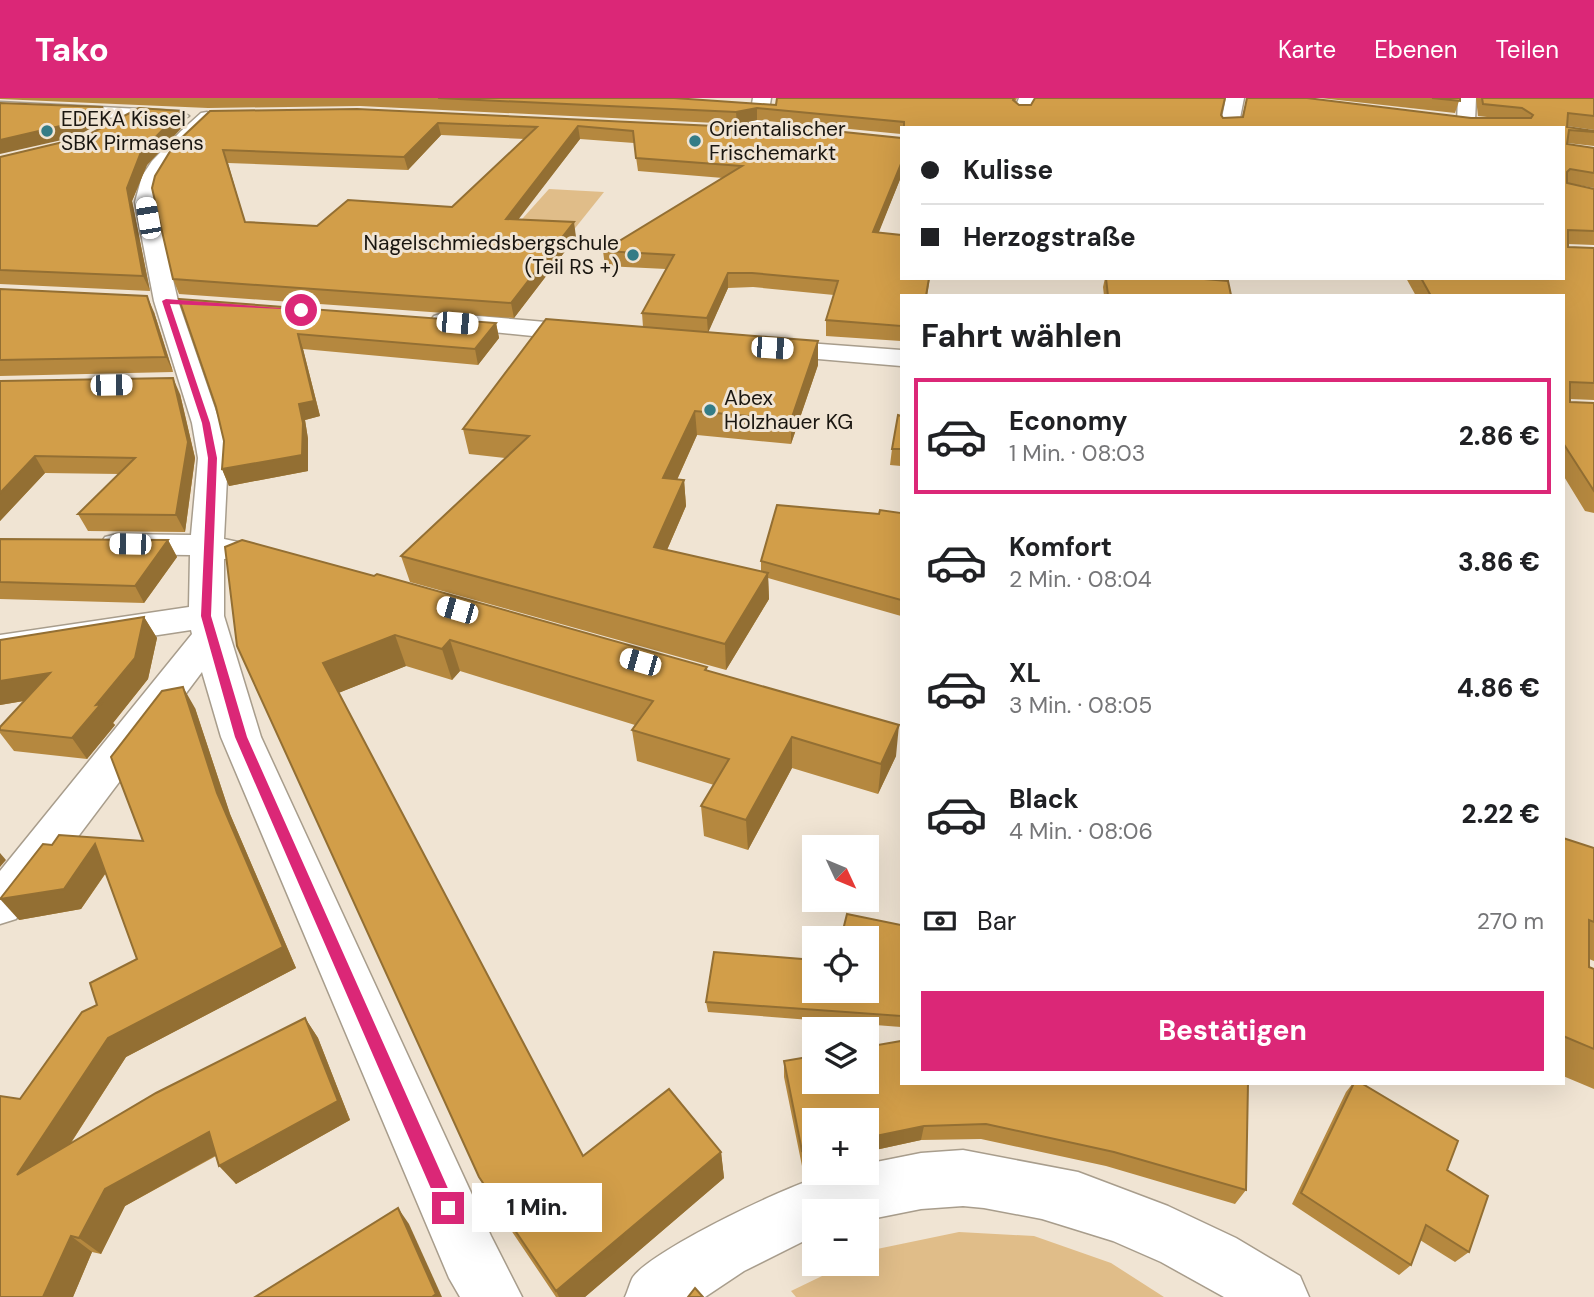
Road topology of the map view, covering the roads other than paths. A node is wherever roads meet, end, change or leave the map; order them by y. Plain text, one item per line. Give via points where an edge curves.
1 (1235, 98) edge
2 (1467, 98) edge
3 (0, 107) edge
4 (212, 110) edge
5 (138, 114) junction
6 (759, 115) edge
7 (1470, 125) edge
8 (1229, 126) edge
9 (110, 131) edge
10 (737, 132) edge
11 (424, 320) edge
12 (617, 336) edge
13 (746, 346) edge
14 (900, 358) edge
15 (91, 543) edge
16 (207, 546) junction
17 (258, 557) edge
18 (208, 626) junction
19 (0, 647) edge
20 (0, 905) edge
21 (492, 1297) edge
22 (655, 1297) edge
23 (1279, 1297) edge

1 - 8 street
2 - 7 street
3 - 5 street
4 - 5 street
4 - 16 street via 162,160 146,186 180,384 213,458
5 - 9 street
6 - 10 street
11 - 12 street
13 - 14 street
15 - 16 street
16 - 17 street
16 - 18 street
18 - 19 street
18 - 20 street
18 - 21 street via 241,737 470,1258
22 - 23 street via 750,1235 816,1206 894,1186 964,1178 1035,1189 1102,1208 1185,1241

